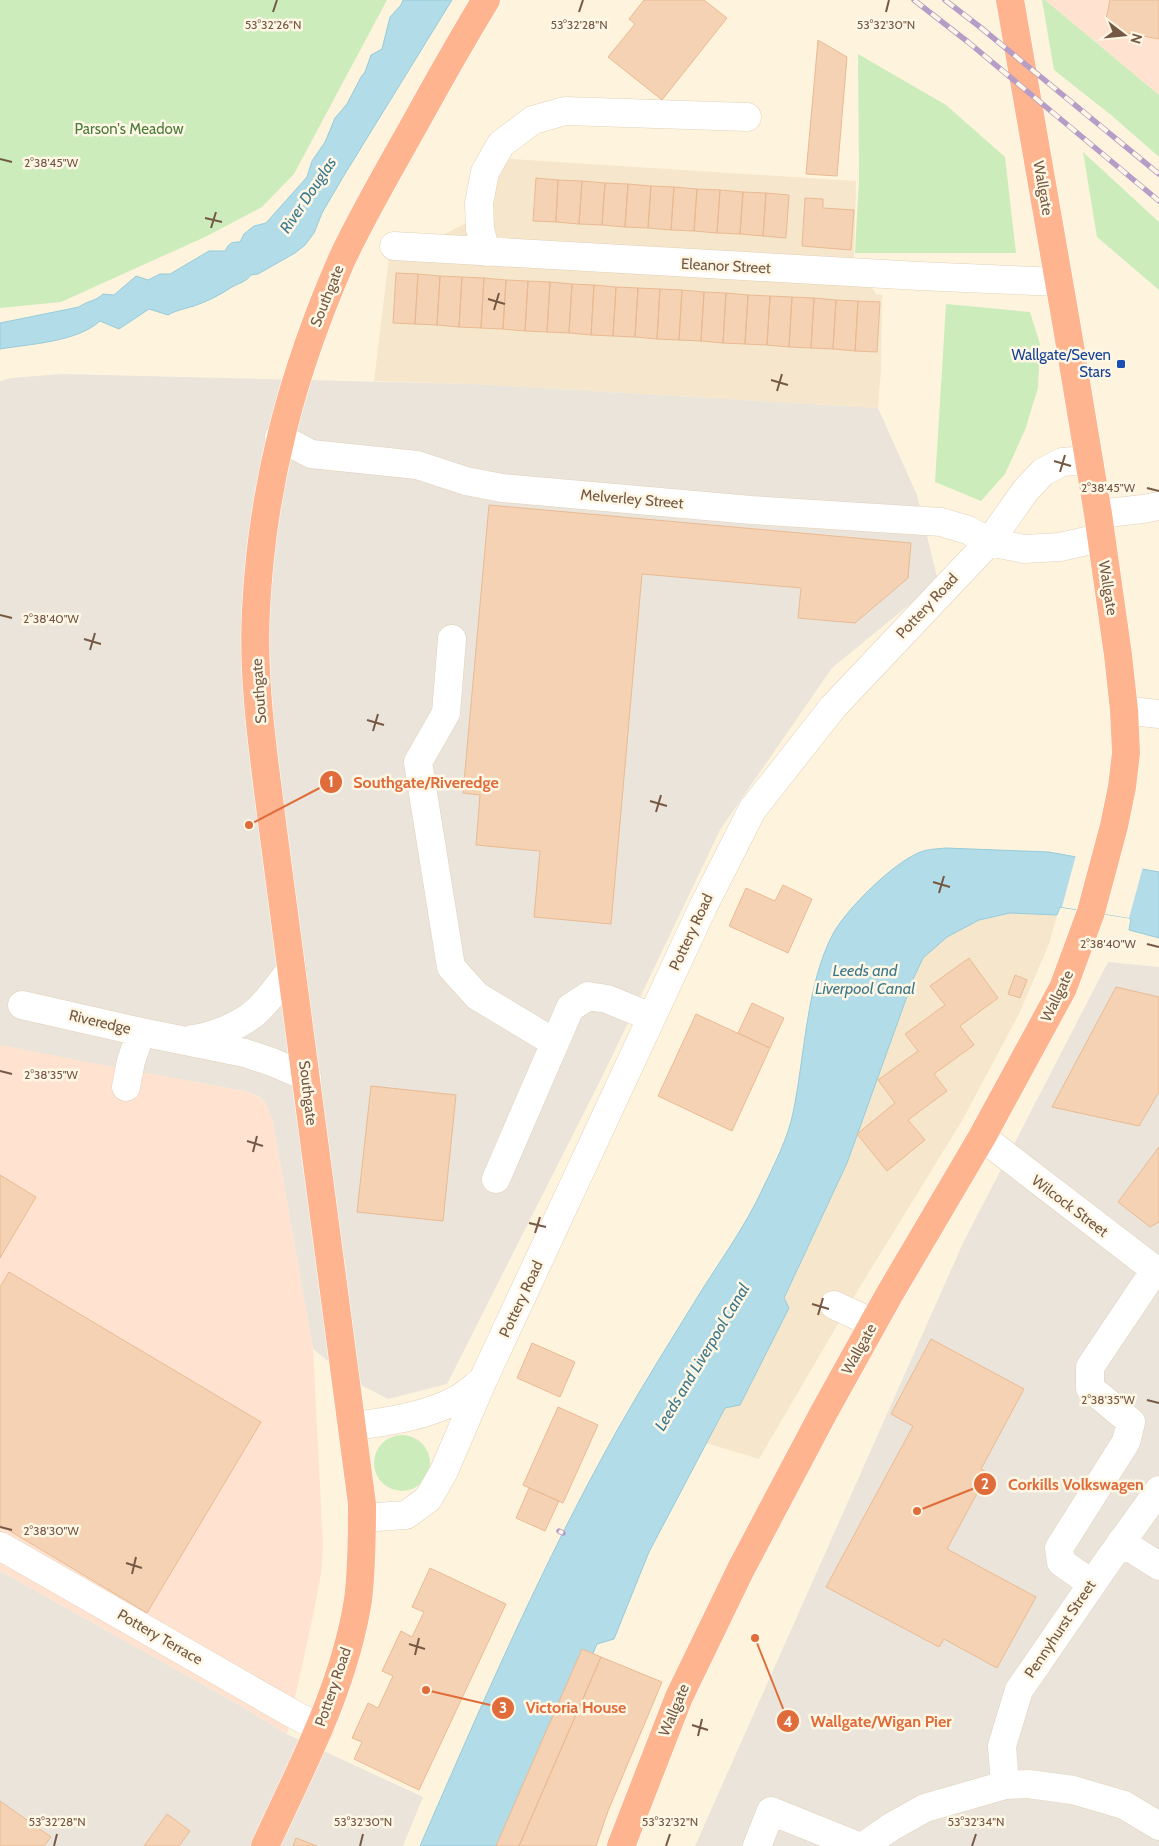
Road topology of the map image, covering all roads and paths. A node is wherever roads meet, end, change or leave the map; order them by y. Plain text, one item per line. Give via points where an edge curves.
1 (486, 0) edge
2 (1010, 0) edge
3 (747, 117) dead end
4 (394, 246) dead end
5 (486, 252) junction
6 (1059, 282) junction
7 (279, 437) junction
8 (1088, 460) junction
9 (1159, 506) edge
10 (1099, 526) junction
11 (989, 542) junction
12 (452, 638) dead end
13 (1124, 710) junction
14 (1159, 714) edge
15 (292, 968) junction
16 (22, 1004) dead end
17 (651, 1017) junction
18 (141, 1032) junction
19 (177, 1039) junction
20 (555, 1043) junction
21 (306, 1077) junction
22 (126, 1088) dead end
23 (982, 1137) junction
24 (496, 1179) dead end
25 (1157, 1272) edge
26 (834, 1305) dead end
27 (873, 1323) junction
28 (483, 1380) junction
29 (352, 1426) junction
30 (1159, 1490) edge
31 (362, 1518) junction
32 (1122, 1542) junction
33 (0, 1546) edge
34 (1159, 1566) edge
35 (1092, 1584) junction
36 (320, 1728) junction
37 (1005, 1785) junction
38 (1159, 1826) edge
39 (265, 1846) edge
40 (621, 1846) edge
41 (756, 1846) edge
42 (858, 1846) edge
43 (864, 1846) edge

1 - 7 highway, Southgate via 343,258 315,324
2 - 6 highway, Wallgate
3 - 5 street via 565,111 533,120 501,144 486,172 479,203 480,229
4 - 5 street, Eleanor Street
5 - 6 street, Eleanor Street
6 - 8 highway, Wallgate
7 - 11 street, Melverley Street via 310,454 418,465 466,481 502,488 751,510 941,522 968,530
7 - 15 highway, Southgate via 262,543 256,610 256,672
8 - 10 highway, Wallgate
8 - 11 street, Pottery Road via 1062,462 1043,472
9 - 10 street
10 - 11 street via 1060,546 1024,549
10 - 13 highway, Wallgate
11 - 17 street, Pottery Road via 833,707 752,810
12 - 20 street via 446,713 418,762 451,967 477,996
13 - 14 street
13 - 23 highway, Wallgate via 1122,787 1091,912 1063,988
15 - 19 street, Riveredge via 249,1019 203,1038
15 - 21 highway, Southgate
16 - 18 street, Riveredge
17 - 20 street via 607,999 588,996 570,1008
17 - 28 street, Pottery Road
18 - 19 street, Riveredge
18 - 22 street
19 - 21 street, Riveredge via 245,1053
20 - 24 street
21 - 29 highway, Southgate
23 - 25 street, Wilcock Street
23 - 27 highway, Wallgate
25 - 35 street via 1090,1367 1090,1388 1131,1422 1126,1442 1059,1548 1061,1562
26 - 27 street
27 - 40 highway, Wallgate via 714,1621 679,1697
28 - 29 street, Pottery Road via 458,1399 422,1414
28 - 31 street, Pottery Road via 428,1499 406,1515
29 - 31 highway, Pottery Road
30 - 32 street, Pennyhurst Street
31 - 36 highway, Pottery Road via 354,1619 345,1657
32 - 34 street
32 - 35 street, Pennyhurst Street
33 - 36 street, Pottery Terrace
35 - 37 street, Pennyhurst Street via 1019,1690 1002,1746
36 - 39 highway, Pottery Road
37 - 38 street via 1028,1784 1073,1790 1124,1805
37 - 43 street via 925,1808
41 - 42 street via 771,1811

